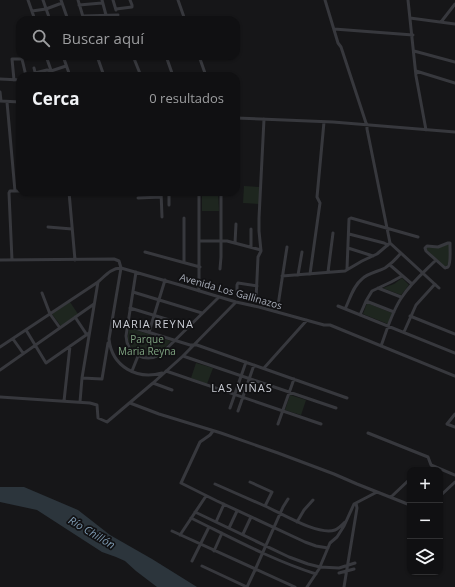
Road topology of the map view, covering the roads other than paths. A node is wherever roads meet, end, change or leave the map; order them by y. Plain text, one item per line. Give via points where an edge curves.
1 (28, 0) edge
2 (43, 0) edge
3 (78, 0) edge
4 (113, 0) edge
5 (130, 0) edge
6 (178, 0) edge
7 (325, 0) edge
8 (408, 0) edge
9 (61, 1) edge
10 (102, 1) edge
11 (455, 4) edge
12 (79, 5) junction
13 (454, 8) edge
14 (46, 9) junction
15 (116, 9) junction
16 (32, 11) junction
17 (106, 15) junction
18 (118, 15) joint
19 (34, 16) edge
20 (49, 16) edge
21 (67, 16) edge
22 (83, 16) joint
23 (184, 16) edge
24 (410, 18) junction
25 (441, 22) junction
26 (455, 24) edge
27 (334, 29) junction
28 (413, 35) junction
29 (414, 51) junction
30 (16, 59) edge
31 (22, 60) edge
32 (47, 60) edge
33 (64, 60) edge
34 (98, 60) edge
35 (135, 60) edge
36 (168, 60) edge
37 (200, 60) edge
38 (455, 62) edge
39 (66, 66) junction
40 (34, 68) dead end
41 (51, 71) junction
42 (416, 71) junction
43 (25, 72) edge
44 (35, 72) edge
45 (41, 72) edge
46 (68, 72) edge
47 (103, 72) edge
48 (139, 72) edge
49 (172, 72) edge
50 (205, 72) edge
51 (0, 79) edge
52 (14, 80) joint
53 (455, 83) edge
54 (0, 92) edge
55 (1, 101) edge
56 (7, 102) junction
57 (16, 102) edge
58 (240, 118) edge
59 (264, 119) junction
60 (324, 122) junction
61 (367, 126) junction
62 (426, 130) junction
63 (455, 132) edge
64 (15, 191) joint
65 (68, 196) edge
66 (169, 196) edge
67 (200, 196) edge
68 (221, 196) edge
69 (161, 197) joint
70 (138, 198) dead end
71 (170, 205) dead end
72 (162, 217) dead end
73 (184, 218) dead end
74 (236, 224) dead end
75 (48, 227) dead end
76 (72, 229) junction
77 (251, 229) dead end
78 (388, 229) junction
79 (334, 233) dead end
80 (349, 234) junction
81 (418, 237) dead end
82 (200, 241) junction
83 (221, 241) junction
84 (236, 243) junction
85 (389, 244) junction
86 (251, 247) junction
87 (287, 247) dead end
88 (348, 248) junction
89 (261, 250) junction
90 (144, 252) dead end
91 (302, 252) dead end
92 (401, 253) junction
93 (373, 256) junction
94 (0, 260) edge
95 (12, 260) junction
96 (75, 260) junction
97 (436, 260) junction
98 (184, 262) junction
99 (390, 265) junction
100 (200, 267) junction
101 (121, 268) junction
102 (220, 269) dead end
103 (347, 269) junction
104 (136, 272) junction
105 (328, 272) junction
106 (423, 273) junction
107 (310, 274) junction
108 (298, 275) junction
109 (282, 276) junction
110 (402, 276) junction
111 (166, 280) junction
112 (98, 282) junction
113 (412, 284) junction
114 (435, 284) junction
115 (257, 286) junction
116 (378, 288) junction
117 (439, 288) dead end
118 (200, 289) junction
119 (133, 292) junction
120 (42, 293) dead end
121 (219, 297) junction
122 (401, 297) junction
123 (159, 300) junction
124 (366, 300) junction
125 (236, 302) junction
126 (94, 304) junction
127 (338, 306) dead end
128 (130, 308) junction
129 (345, 309) junction
130 (277, 312) junction
131 (394, 312) junction
132 (202, 313) junction
133 (50, 314) junction
134 (154, 315) junction
135 (360, 315) junction
136 (410, 316) junction
137 (75, 317) junction
138 (307, 320) junction
139 (112, 321) junction
140 (128, 326) junction
141 (189, 326) junction
142 (388, 326) junction
143 (60, 328) junction
144 (26, 330) junction
145 (149, 332) junction
146 (404, 332) junction
147 (88, 334) junction
148 (455, 334) edge
149 (13, 338) junction
150 (109, 339) junction
151 (175, 340) junction
152 (36, 345) junction
153 (195, 345) junction
154 (70, 346) junction
155 (381, 346) junction
156 (0, 347) edge
157 (23, 353) junction
158 (455, 353) edge
159 (138, 356) junction
160 (183, 356) junction
161 (246, 362) junction
162 (254, 365) junction
163 (1, 367) edge
164 (264, 368) junction
165 (132, 371) junction
166 (165, 372) junction
167 (241, 376) junction
168 (455, 376) edge
169 (82, 378) junction
170 (249, 379) junction
171 (294, 379) junction
172 (153, 383) junction
173 (172, 390) dead end
174 (289, 392) junction
175 (235, 395) junction
176 (243, 397) junction
177 (0, 398) edge
178 (347, 398) dead end
179 (64, 401) junction
180 (80, 402) junction
181 (130, 403) junction
182 (230, 408) dead end
183 (336, 408) dead end
184 (238, 411) dead end
185 (283, 411) junction
186 (455, 414) edge
187 (278, 424) dead end
188 (321, 424) dead end
189 (455, 427) edge
190 (213, 431) junction
191 (368, 433) dead end
192 (455, 475) edge
193 (250, 482) dead end
194 (407, 482) edge
195 (455, 482) edge
196 (215, 484) dead end
197 (377, 492) junction
198 (443, 493) edge
199 (206, 496) junction
200 (391, 497) junction
201 (288, 499) dead end
202 (313, 500) dead end
203 (356, 503) junction
204 (224, 504) junction
205 (407, 504) edge
206 (265, 506) junction
207 (237, 511) junction
208 (195, 512) junction
209 (281, 513) junction
210 (250, 517) junction
211 (191, 518) junction
212 (216, 522) junction
213 (298, 522) junction
214 (345, 522) junction
215 (209, 527) junction
216 (229, 528) junction
217 (274, 528) junction
218 (172, 532) dead end
219 (222, 533) junction
220 (242, 534) junction
221 (180, 535) junction
222 (200, 545) junction
223 (266, 545) junction
224 (328, 548) junction
225 (214, 551) junction
226 (263, 553) junction
227 (192, 561) dead end
228 (354, 563) dead end
229 (348, 565) junction
230 (202, 566) dead end
231 (320, 567) junction
232 (354, 569) dead end
233 (256, 570) junction
234 (347, 571) junction
235 (339, 573) dead end
236 (316, 574) junction
237 (247, 587) edge
238 (295, 587) edge
239 (307, 587) edge
240 (344, 587) edge

1 - 16 street
2 - 14 street
3 - 12 street
4 - 15 street
5 - 15 street via 132,7
6 - 23 street
7 - 27 street
8 - 24 street
9 - 14 street
9 - 21 street
10 - 12 street
10 - 17 street
11 - 13 street
12 - 22 street
13 - 25 street
14 - 16 street
14 - 20 street
15 - 18 street
16 - 19 street
17 - 18 street
17 - 22 street
24 - 25 street
24 - 28 street
25 - 26 street
27 - 28 street
27 - 61 street
28 - 29 street
29 - 38 street
29 - 42 street
30 - 52 street via 12,59
31 - 43 street
32 - 41 street
33 - 39 street
34 - 47 street
35 - 48 street
36 - 49 street
37 - 50 street
39 - 41 street
39 - 46 street
40 - 44 street
41 - 45 street
42 - 53 street
42 - 62 street
51 - 52 street
54 - 55 street
55 - 56 street
56 - 57 street
56 - 64 street
58 - 59 street
59 - 60 street
59 - 89 street via 259,218
60 - 61 street
60 - 107 street via 317,197 320,203
61 - 62 street
61 - 78 street
62 - 63 street
64 - 95 street via 9,193
65 - 76 street
66 - 71 street
67 - 82 street
68 - 83 street
69 - 70 street
69 - 72 street
73 - 98 street
74 - 84 street
75 - 76 street
76 - 96 street
77 - 86 street
78 - 80 street via 351,218
78 - 81 street
78 - 85 street
79 - 105 street
80 - 85 street
80 - 88 street
82 - 83 street
82 - 100 street
83 - 84 street
83 - 102 street
84 - 86 street
85 - 92 street
85 - 93 street
86 - 89 street
87 - 109 street
88 - 93 street
88 - 103 street
89 - 115 street via 258,257
90 - 98 street
91 - 108 street
92 - 99 street
92 - 106 street
93 - 103 street
94 - 95 street, Avenida Los Gallinazos
95 - 96 street, Avenida Los Gallinazos
96 - 101 street, Avenida Los Gallinazos via 114,259 119,261
97 - 97 street via 425,250 426,247 450,244 449,266 445,268
97 - 106 street
98 - 100 street
99 - 110 street
99 - 129 street via 361,279
100 - 118 street
101 - 104 street, Avenida Los Gallinazos
101 - 112 street via 115,268
101 - 139 street
103 - 105 street
104 - 111 street, Avenida Los Gallinazos
104 - 119 street
105 - 107 street
106 - 113 street
106 - 114 street
107 - 108 street
108 - 109 street
109 - 130 street
110 - 113 street
110 - 116 street
111 - 118 street, Avenida Los Gallinazos
111 - 123 street
112 - 126 street
112 - 133 street
113 - 122 street
114 - 117 street
114 - 136 street via 416,305
115 - 115 street via 238,283 237,296 255,301
116 - 122 street
116 - 124 street via 372,291
118 - 121 street, Avenida Los Gallinazos
119 - 123 street
119 - 128 street
120 - 133 street
121 - 125 street, Avenida Los Gallinazos
121 - 132 street
122 - 131 street
123 - 132 street
123 - 134 street
124 - 131 street
124 - 135 street
125 - 130 street, Avenida Los Gallinazos
125 - 153 street
126 - 137 street
126 - 147 street
127 - 129 street
128 - 134 street
128 - 140 street
129 - 135 street
130 - 138 street, Avenida Los Gallinazos
131 - 142 street
132 - 141 street
133 - 143 street
133 - 144 street
134 - 141 street
134 - 145 street
135 - 142 street
136 - 146 street
136 - 148 street
137 - 143 street
137 - 147 street
138 - 155 street, Avenida Los Gallinazos via 330,325
138 - 164 street
139 - 140 street
139 - 150 street
140 - 145 street
140 - 159 street via 126,341
141 - 151 street
142 - 146 street
142 - 155 street
143 - 152 street
144 - 149 street
144 - 152 street
145 - 151 street
146 - 158 street
147 - 154 street
147 - 169 street
149 - 156 street
149 - 157 street
150 - 165 street via 114,356
150 - 169 street via 102,378
151 - 153 street
151 - 159 street via 156,357
152 - 154 street via 46,363
152 - 157 street
153 - 160 street
153 - 161 street
154 - 179 street
155 - 168 street, Avenida Los Gallinazos
157 - 163 street
159 - 165 street
160 - 166 street
160 - 167 street
161 - 162 street
161 - 167 street
162 - 164 street
162 - 170 street
164 - 171 street
165 - 166 street via 149,375
166 - 172 street
166 - 175 street
167 - 170 street
167 - 175 street
169 - 180 street
170 - 174 street
170 - 176 street
171 - 174 street
171 - 178 street
172 - 173 street
172 - 181 street
174 - 183 street
174 - 185 street
175 - 176 street
175 - 182 street
176 - 184 street
176 - 185 street
177 - 179 street
179 - 180 street
180 - 181 street via 97,405 98,418 107,422
181 - 190 street
185 - 187 street
185 - 188 street
186 - 189 street via 447,424
190 - 197 street
190 - 199 street via 200,442 181,483
191 - 192 street via 428,457 431,465
193 - 206 street via 272,492
194 - 200 street
195 - 198 street
196 - 206 street
197 - 200 street
197 - 203 street
199 - 204 street
199 - 208 street
200 - 205 street
201 - 209 street
202 - 213 street
203 - 214 street via 353,504
203 - 229 street
204 - 207 street
204 - 212 street
206 - 209 street
207 - 210 street
207 - 216 street
208 - 211 street
208 - 212 street
209 - 213 street
209 - 217 street
210 - 217 street
210 - 220 street
211 - 215 street
211 - 221 street
212 - 216 street
213 - 214 street via 324,531 335,530
214 - 224 street
215 - 219 street
215 - 222 street
216 - 220 street
217 - 223 street
217 - 224 street via 305,542
218 - 221 street
219 - 225 street
219 - 226 street
220 - 223 street
221 - 222 street
222 - 225 street
222 - 227 street
223 - 226 street
223 - 231 street via 289,557
224 - 231 street
225 - 233 street
226 - 233 street
226 - 236 street
228 - 229 street
229 - 231 street via 339,568
229 - 234 street
230 - 237 street
231 - 236 street
232 - 234 street
233 - 237 street
233 - 238 street
234 - 235 street
234 - 240 street
236 - 239 street

